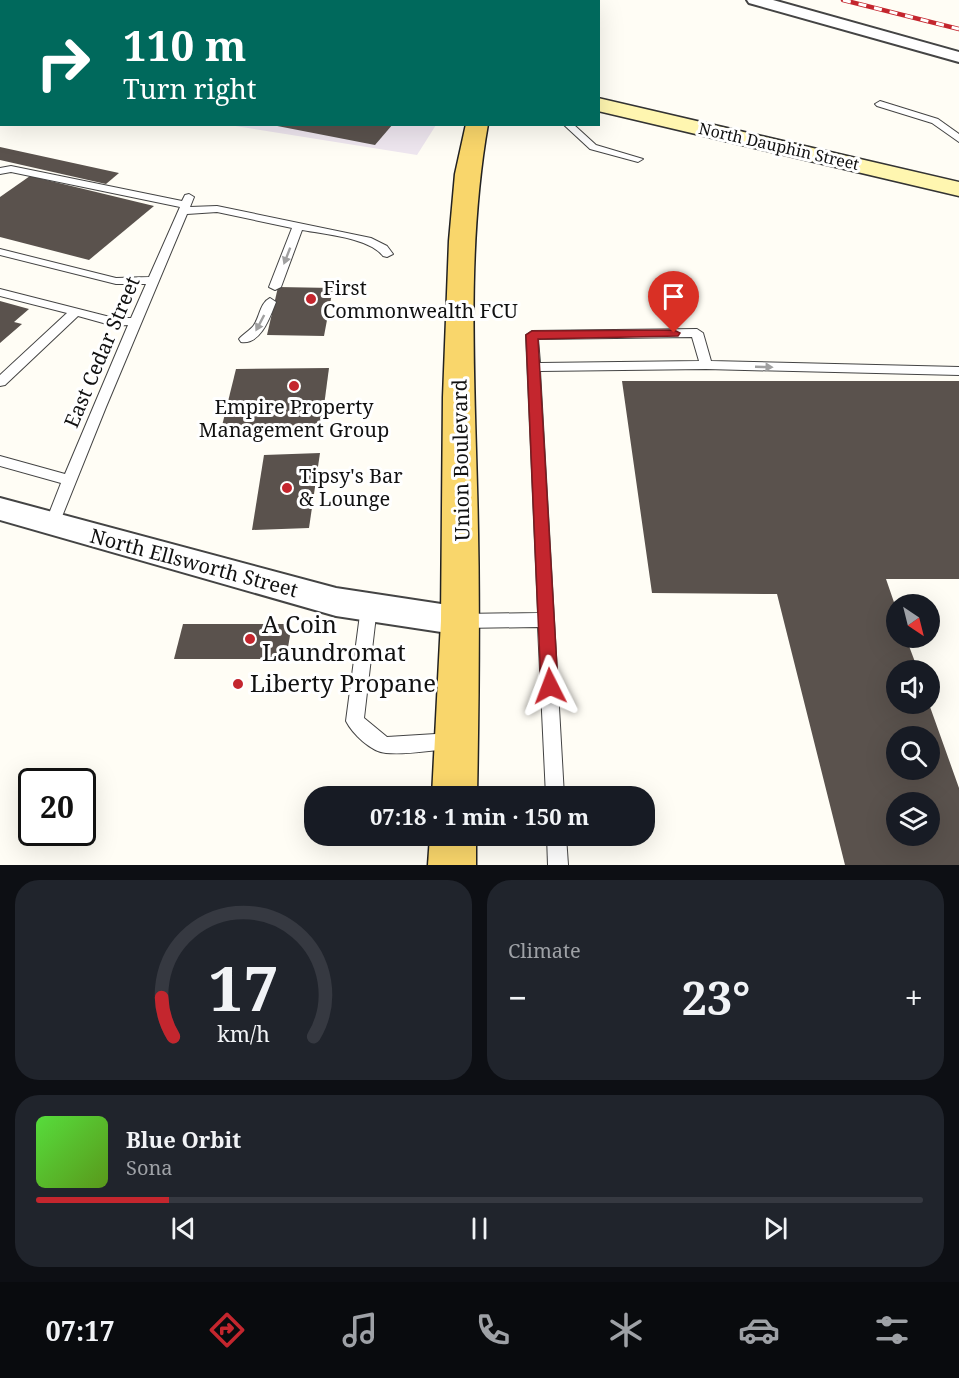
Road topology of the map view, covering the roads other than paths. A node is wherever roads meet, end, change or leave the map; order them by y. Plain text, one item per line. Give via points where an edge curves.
1 (755, 0) edge
2 (959, 57) edge
3 (600, 104) edge
4 (880, 104) dead end
5 (477, 126) edge
6 (569, 126) edge
7 (959, 139) edge
8 (638, 159) dead end
9 (0, 171) edge
10 (959, 189) edge
11 (186, 204) junction
12 (298, 226) junction
13 (0, 252) edge
14 (387, 254) dead end
15 (154, 280) junction
16 (275, 286) dead end
17 (0, 292) edge
18 (270, 302) dead end
19 (76, 311) junction
20 (137, 321) junction
21 (244, 339) dead end
22 (706, 365) junction
23 (535, 367) junction
24 (959, 371) edge
25 (0, 382) edge
26 (0, 461) edge
27 (69, 480) junction
28 (0, 509) edge
29 (52, 524) junction
30 (369, 607) junction
31 (547, 620) junction
32 (461, 621) junction
33 (457, 741) junction
34 (455, 786) edge
35 (555, 786) edge
36 (453, 846) edge
37 (557, 846) edge
38 (452, 865) edge
39 (558, 865) edge

1 - 2 street
3 - 10 street, North Dauphin Street
4 - 7 lane via 935,120
5 - 32 main road, Union Boulevard via 467,174 462,241
6 - 8 lane via 593,147
9 - 11 lane via 11,169
11 - 12 lane
11 - 15 lane, East Cedar Street
12 - 14 lane via 371,241
12 -> 16 lane
13 - 15 lane via 116,280
15 - 20 lane, East Cedar Street
17 - 19 lane
18 -> 21 lane via 259,328
19 - 20 lane via 114,322
19 - 25 lane
20 - 27 lane, East Cedar Street
22 - 23 lane
22 - 23 lane via 697,333 567,334 532,335
22 -> 24 lane
23 - 31 lane
26 - 27 lane
27 - 29 lane, East Cedar Street
28 - 29 street, North Ellsworth Street
29 - 30 street, North Ellsworth Street via 336,602
30 - 32 street, North Ellsworth Street
30 - 33 lane via 355,721 384,745
31 - 32 lane
31 - 35 lane
32 - 33 main road, Union Boulevard
33 - 34 main road, Union Boulevard
36 - 38 main road
37 - 39 lane

